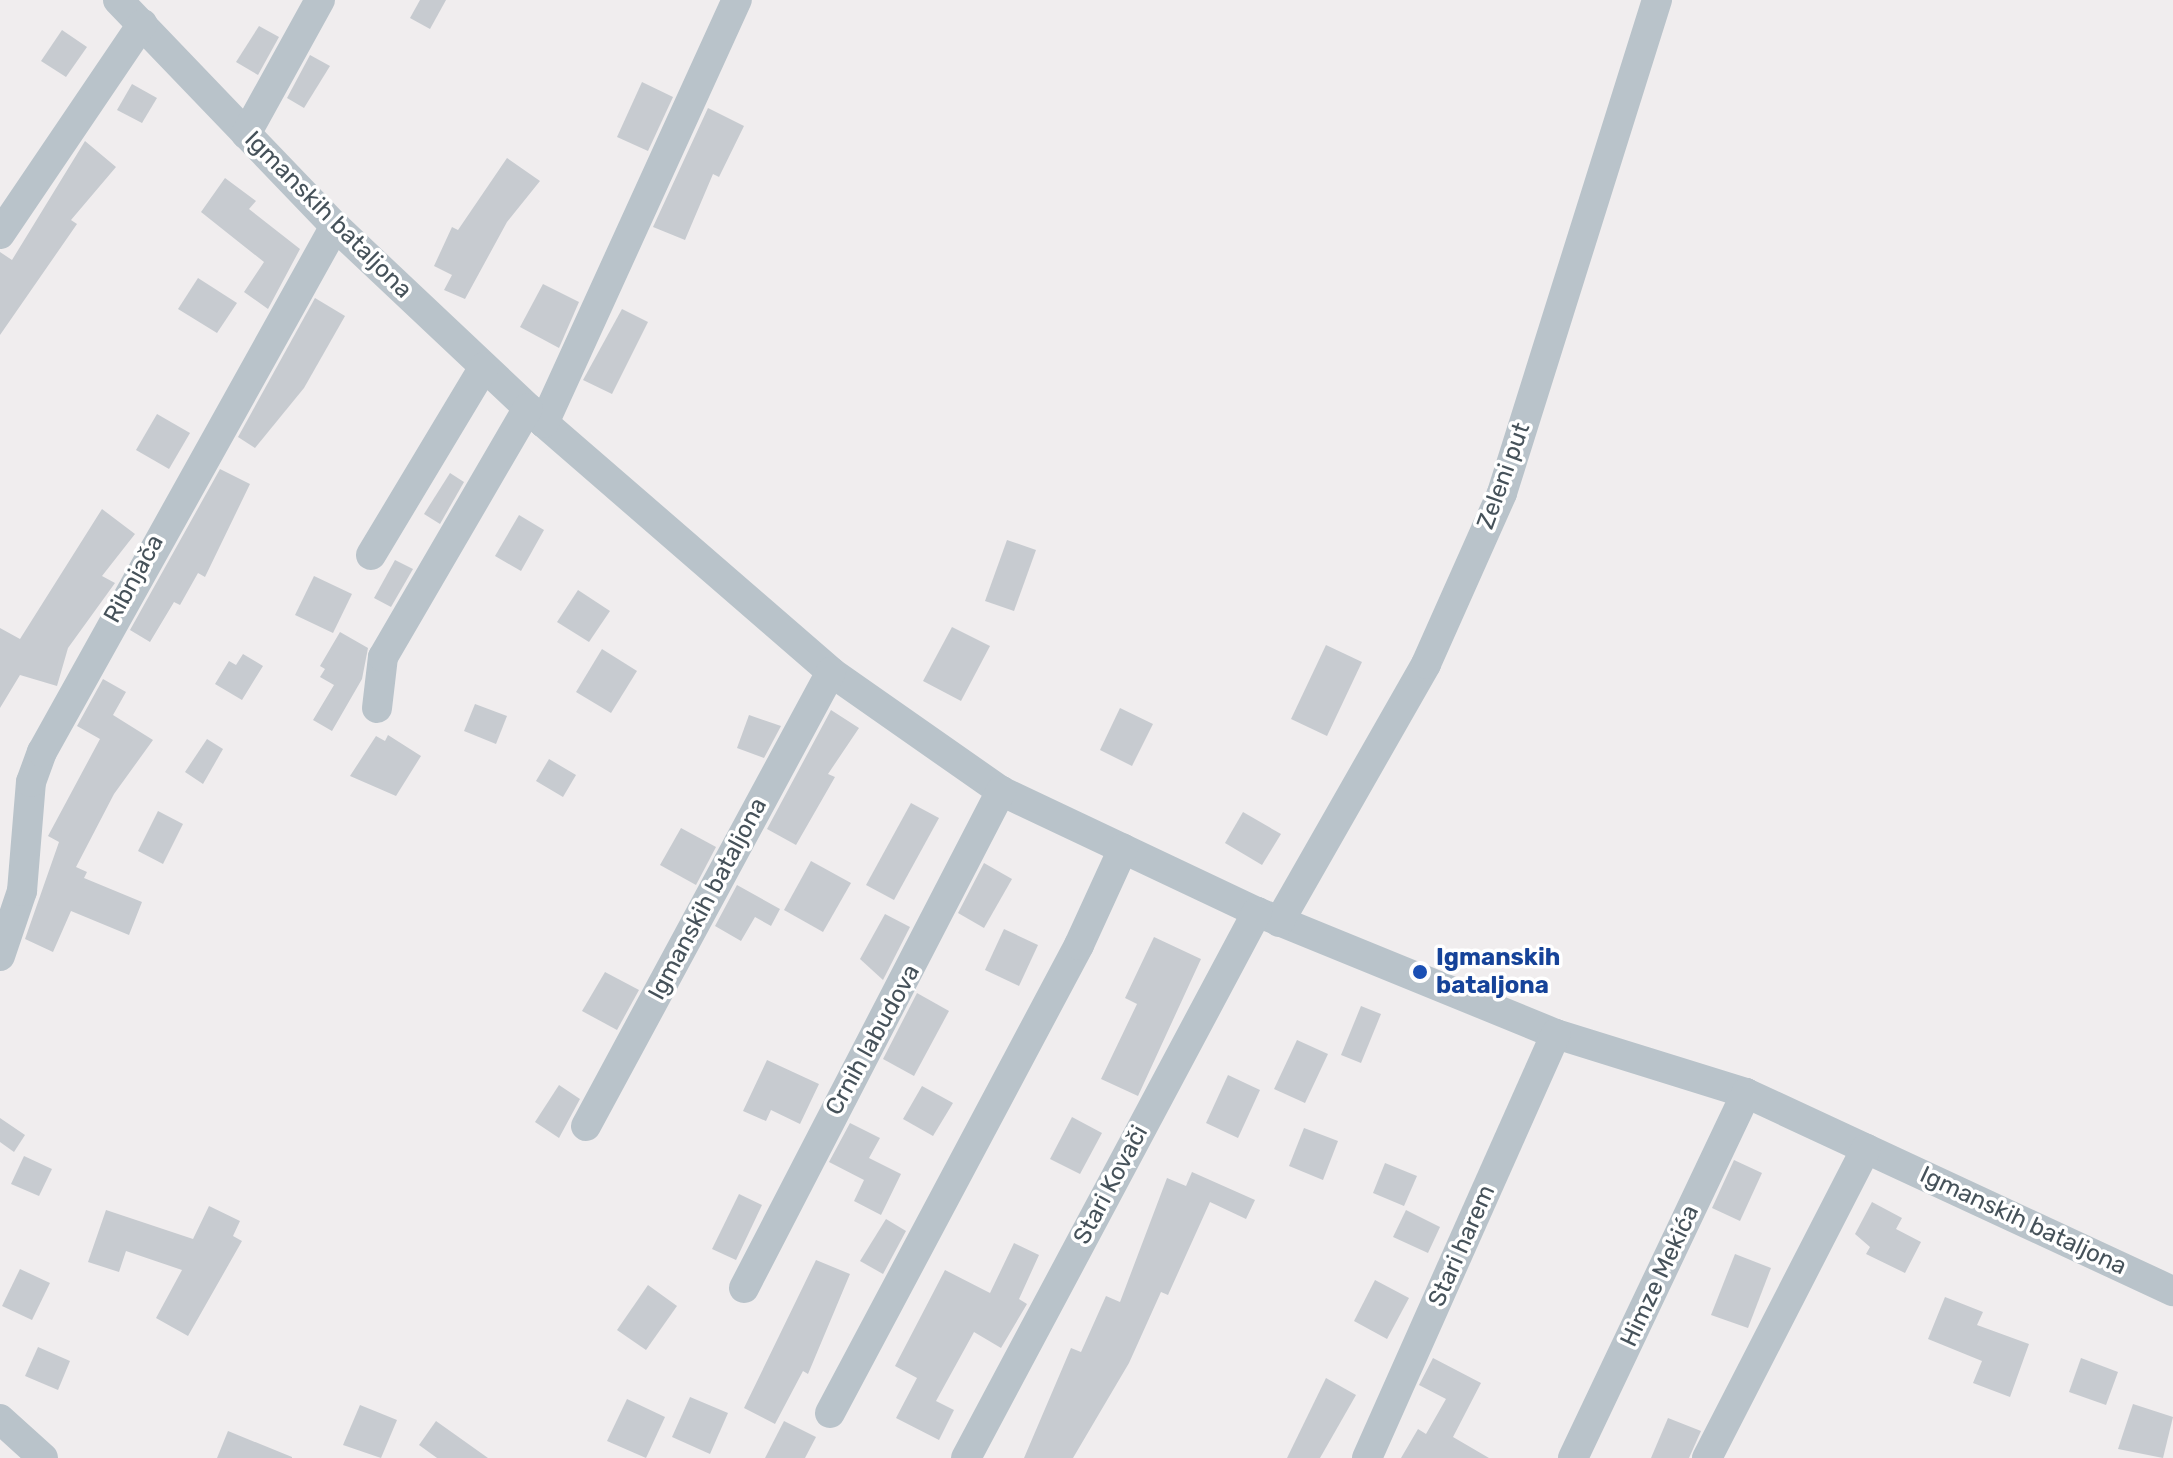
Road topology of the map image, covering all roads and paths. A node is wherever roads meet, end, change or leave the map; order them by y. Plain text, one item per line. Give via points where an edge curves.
1 (118, 0) edge
2 (320, 0) edge
3 (737, 0) edge
4 (1657, 0) edge
5 (142, 24) junction
6 (246, 134) junction
7 (335, 226) junction
8 (0, 234) edge
9 (484, 367) junction
10 (536, 416) junction
11 (371, 555) dead end
12 (831, 672) junction
13 (377, 708) dead end
14 (1001, 791) junction
15 (1123, 849) junction
16 (1268, 917) junction
17 (0, 956) edge
18 (1556, 1034) junction
19 (1746, 1093) junction
20 (586, 1126) dead end
21 (1866, 1148) junction
22 (744, 1288) dead end
23 (2173, 1291) edge
24 (830, 1413) dead end
25 (0, 1419) edge
26 (43, 1458) edge
27 (966, 1458) edge
28 (1367, 1458) edge
29 (1573, 1458) edge
30 (1707, 1458) edge

1 - 5 street, Igmanskih bataljona
2 - 6 street
3 - 10 street
4 - 16 street, Zeleni put via 1502,493 1426,664
5 - 6 street, Igmanskih bataljona
5 - 8 street
6 - 7 street, Igmanskih bataljona
7 - 9 street, Igmanskih bataljona
7 - 17 street, Ribnjača via 42,752 31,782 22,891
9 - 10 street, Igmanskih bataljona
9 - 11 street
10 - 12 street, Igmanskih bataljona
10 - 13 street via 383,657
12 - 14 street, Igmanskih bataljona
12 - 20 street, Igmanskih bataljona
14 - 15 street, Igmanskih bataljona
14 - 22 street, Crnih labudova
15 - 16 street, Igmanskih bataljona
15 - 24 street via 1079,945
16 - 18 street, Igmanskih bataljona
16 - 27 street, Stari Kovači
18 - 19 street, Igmanskih bataljona
18 - 28 street, Stari harem
19 - 21 street, Igmanskih bataljona
19 - 29 street, Himze Mekića
21 - 23 street, Igmanskih bataljona
21 - 30 street
25 - 26 street

